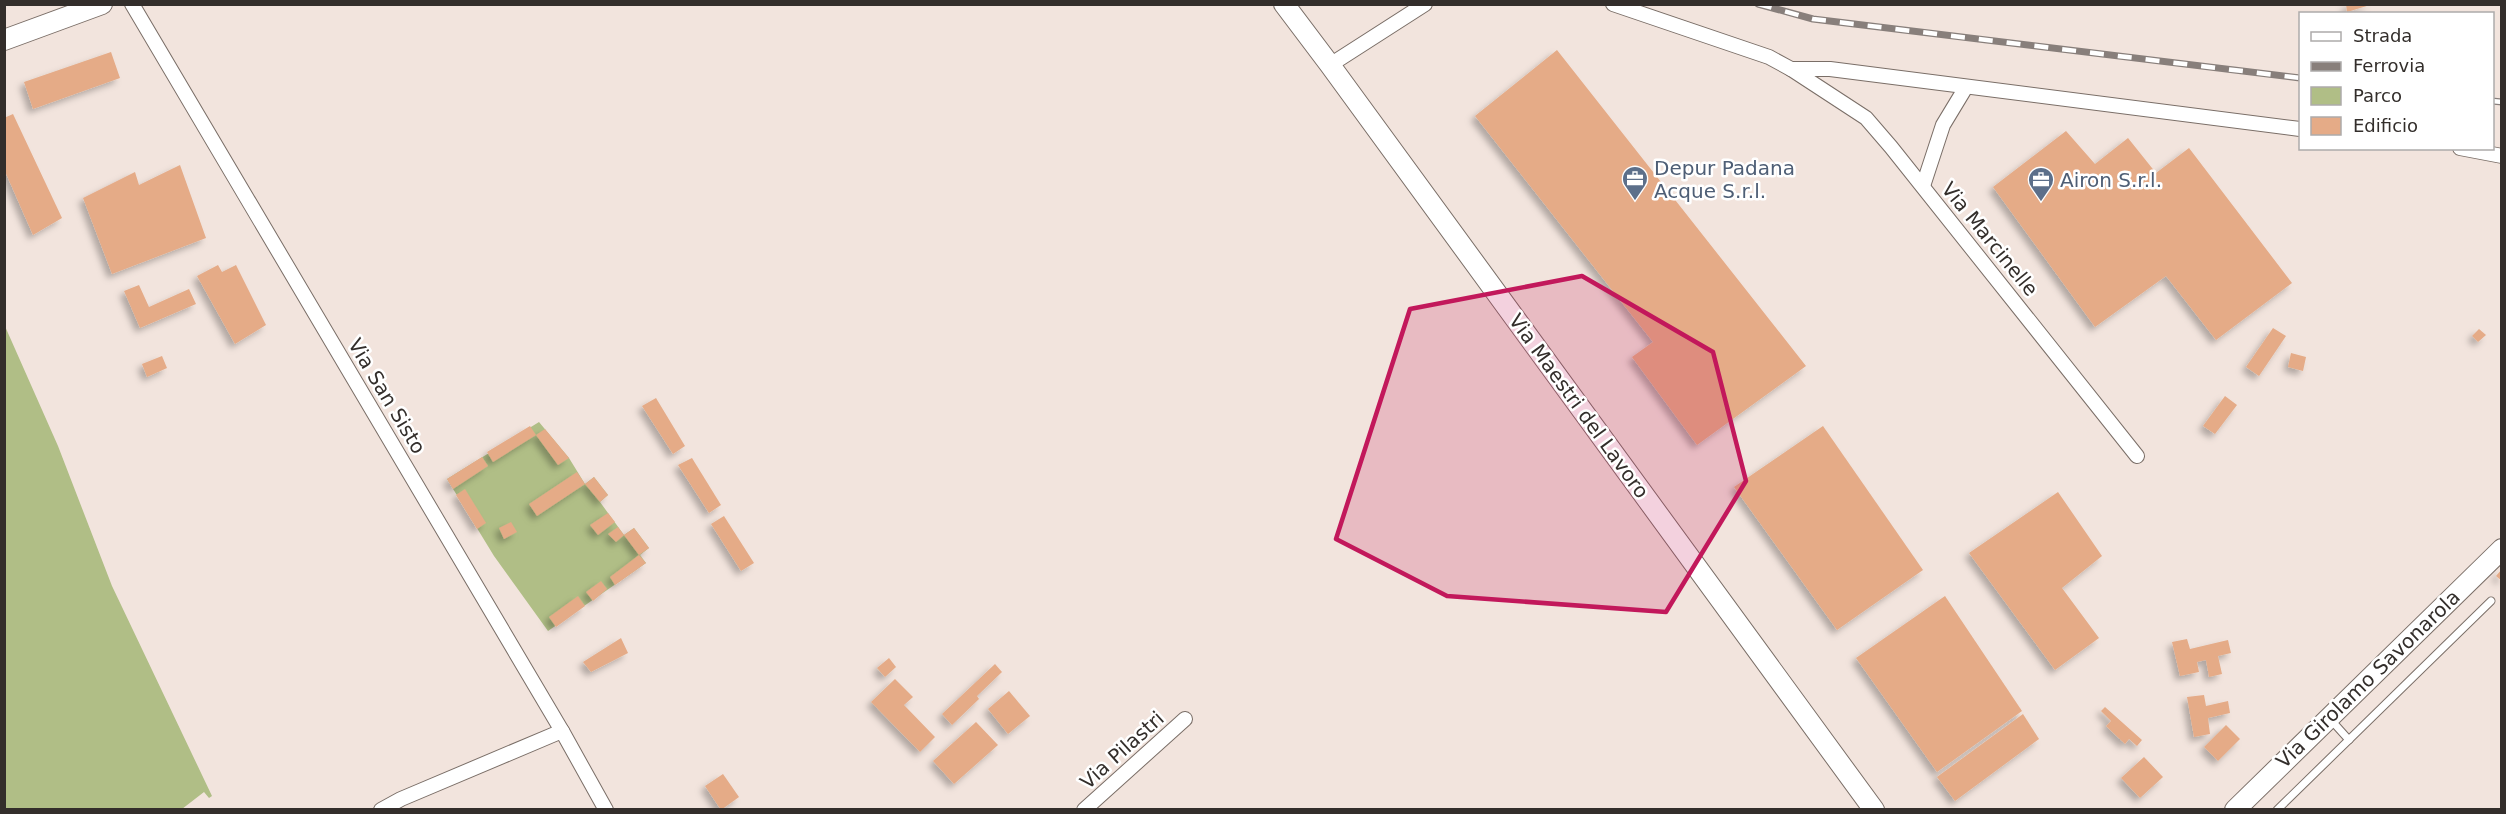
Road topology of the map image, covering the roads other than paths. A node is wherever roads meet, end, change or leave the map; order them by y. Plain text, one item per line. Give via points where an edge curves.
1 (102, 4) edge
2 (132, 4) edge
3 (1284, 4) edge
4 (1425, 4) edge
5 (1613, 4) edge
6 (4, 40) edge
7 (1330, 65) junction
8 (1791, 69) junction
9 (1966, 87) junction
10 (2299, 129) edge
11 (2470, 150) edge
12 (2502, 156) edge
13 (1923, 186) junction
14 (2137, 456) dead end
15 (2502, 549) edge
16 (2491, 601) dead end
17 (2329, 718) junction
18 (1185, 719) dead end
19 (562, 731) junction
20 (2349, 740) junction
21 (381, 810) edge
22 (606, 810) edge
23 (1084, 810) edge
24 (1874, 810) edge
25 (2235, 810) edge
26 (2277, 810) edge

1 - 6 street
2 - 19 street, Via San Sisto
3 - 7 street, Via Maestri del Lavoro
4 - 7 street
5 - 8 street, Via Marcinelle via 1769,57
7 - 24 street, Via Maestri del Lavoro
8 - 9 street, Via Marcinelle via 1830,69
8 - 13 street, Via Marcinelle via 1866,118
9 - 10 street, Via Marcinelle
9 - 13 street via 1943,124
11 - 12 street
13 - 14 street, Via Marcinelle
15 - 17 street, Via Girolamo Savonarola
16 - 20 lane
17 - 20 lane
17 - 25 street, Via Girolamo Savonarola
18 - 23 street, Via Pilastri
19 - 21 street
19 - 22 street, Via San Sisto
20 - 26 lane

